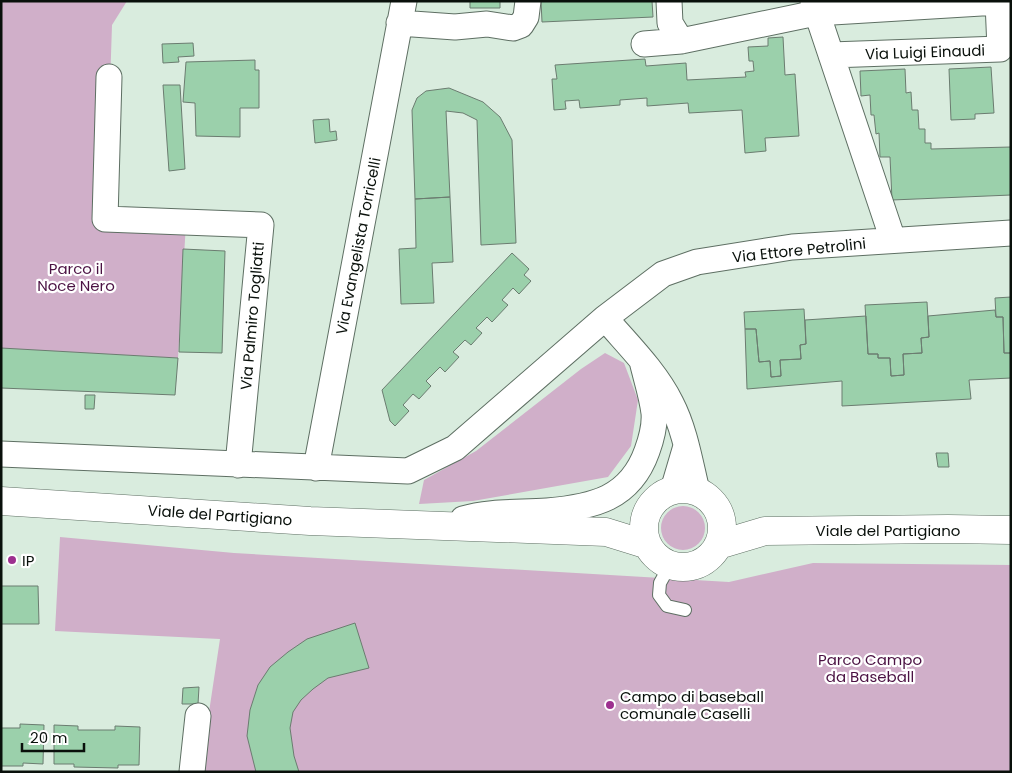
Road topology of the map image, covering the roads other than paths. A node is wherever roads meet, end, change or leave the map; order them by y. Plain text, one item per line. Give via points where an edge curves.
1 (528, 1) edge
2 (669, 1) edge
3 (815, 7) edge
4 (402, 12) edge
5 (681, 42) junction
6 (644, 44) dead end
7 (831, 55) junction
8 (109, 77) dead end
9 (1011, 233) edge
10 (893, 240) junction
11 (605, 318) junction
12 (642, 361) junction
13 (1, 454) edge
14 (238, 465) junction
15 (316, 468) junction
16 (685, 491) junction
17 (1, 502) edge
18 (720, 514) junction
19 (646, 518) junction
20 (440, 526) junction
21 (765, 530) junction
22 (1011, 530) edge
23 (606, 532) junction
24 (648, 545) junction
25 (718, 545) junction
26 (670, 565) junction
27 (685, 610) dead end
28 (198, 716) dead end
29 (192, 772) edge

1 - 4 street, Via Evangelista Torricelli via 526,17 521,25 513,28 487,24 455,26
2 - 5 street via 670,24
3 - 5 street, Via Luigi Einaudi
3 - 7 street
3 - 7 street, Via Luigi Einaudi via 998,2 1000,49
4 - 15 street, Via Evangelista Torricelli
5 - 6 street, Via Luigi Einaudi
7 - 10 street
8 - 14 street, Via Palmiro Togliatti via 105,219 261,225
9 - 10 street, Via Ettore Petrolini
10 - 11 street, Via Ettore Petrolini via 792,247 697,262 663,274
11 - 12 street
11 - 15 street via 456,448 408,471
12 - 16 street via 671,402 680,424 686,446
12 - 20 street, Viale del Partigiano via 654,415 651,439 641,466 626,486 608,499 581,508 468,517
13 - 14 street
14 - 15 street
16 - 18 main road via 704,494
16 - 19 main road via 665,492 655,500
17 - 20 main road, Viale del Partigiano
18 - 21 main road
18 - 25 main road via 723,526
19 - 23 main road
19 - 24 main road via 644,537
20 - 23 main road, Viale del Partigiano
21 - 22 main road, Viale del Partigiano
21 - 25 main road
23 - 24 main road, Viale del Partigiano
24 - 26 main road via 658,559
25 - 26 main road via 706,560 695,566
26 - 27 lane via 660,583 659,595 667,606
28 - 29 street

